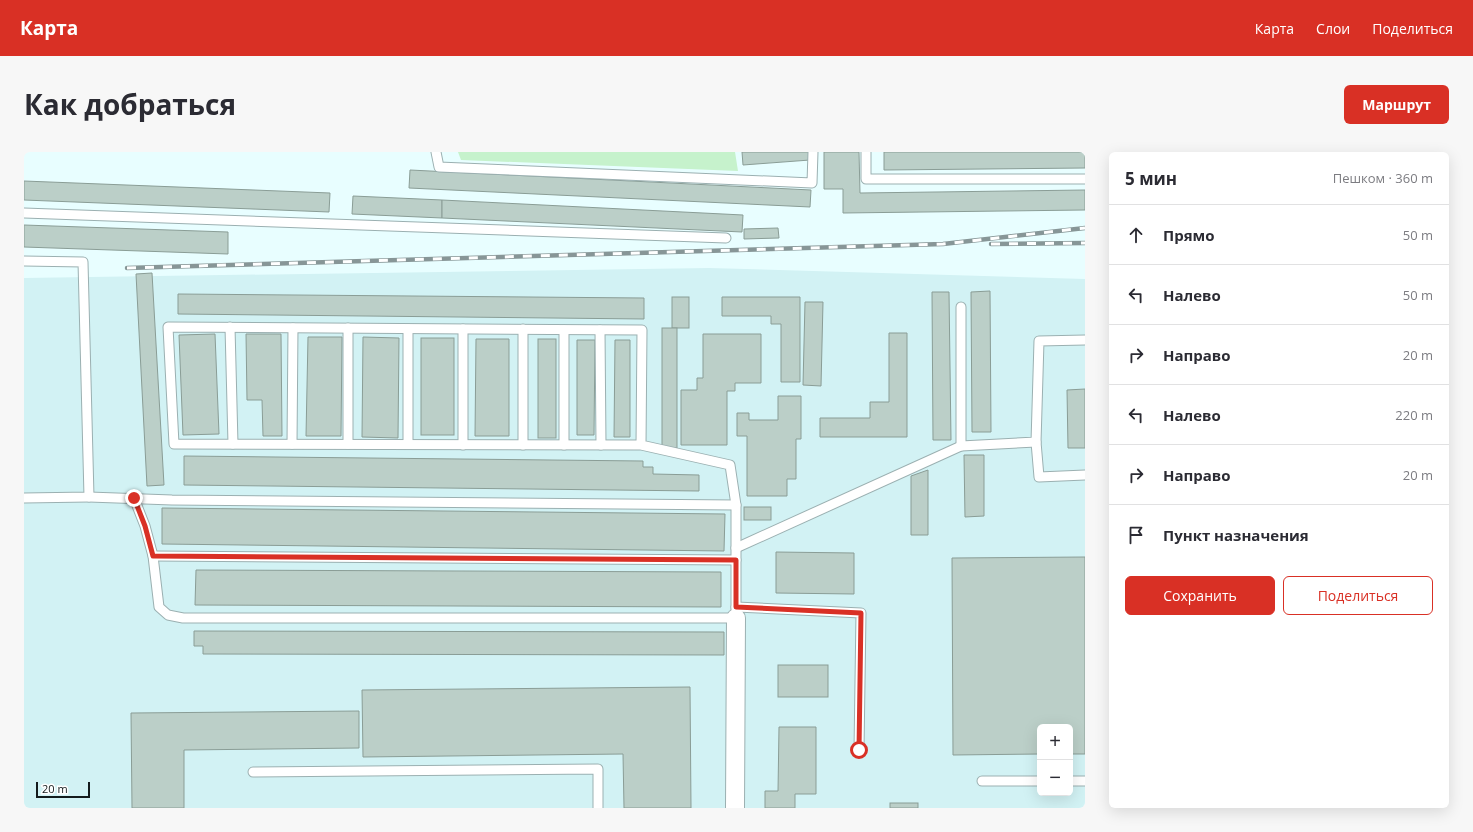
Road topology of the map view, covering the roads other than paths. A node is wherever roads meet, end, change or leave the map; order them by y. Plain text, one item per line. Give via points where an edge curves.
1 (436, 152) edge
2 (813, 152) edge
3 (866, 152) edge
4 (1085, 179) edge
5 (24, 214) edge
6 (726, 238) dead end
7 (24, 262) edge
8 (961, 307) dead end
9 (230, 327) junction
10 (293, 328) junction
11 (348, 328) junction
12 (408, 328) junction
13 (463, 329) junction
14 (523, 329) junction
15 (564, 330) junction
16 (600, 330) junction
17 (1085, 340) edge
18 (1036, 442) junction
19 (233, 444) junction
20 (292, 444) junction
21 (348, 444) junction
22 (408, 444) junction
23 (463, 445) junction
24 (523, 445) junction
25 (564, 445) junction
26 (601, 445) junction
27 (641, 445) junction
28 (961, 446) junction
29 (1085, 475) edge
30 (89, 497) junction
31 (24, 498) edge
32 (134, 498) junction
33 (736, 505) junction
34 (736, 548) junction
35 (153, 556) junction
36 (736, 560) junction
37 (736, 612) junction
38 (859, 750) dead end
39 (252, 772) dead end
40 (1085, 780) edge
41 (1037, 781) edge
42 (1073, 781) edge
43 (982, 782) dead end
44 (598, 808) edge
45 (735, 808) edge

1 - 2 lane via 439,167 812,183
3 - 4 lane via 866,179
5 - 6 lane
7 - 30 lane via 83,262
8 - 28 lane
9 - 10 lane
9 - 19 lane
9 - 19 lane via 168,327 174,444
10 - 11 lane
10 - 20 lane
11 - 12 lane
11 - 21 lane
12 - 13 lane
12 - 22 lane
13 - 14 lane
13 - 23 lane
14 - 15 lane
14 - 24 lane
15 - 16 lane
15 - 25 lane
16 - 26 lane
16 - 27 lane via 642,330
17 - 18 lane via 1039,341
18 - 28 lane
18 - 29 lane via 1039,477
19 - 20 lane
20 - 21 lane
21 - 22 lane
22 - 23 lane
23 - 24 lane
24 - 25 lane
25 - 26 lane
26 - 27 lane
27 - 33 lane via 730,465
28 - 34 lane
30 - 31 lane
30 - 32 lane
32 - 33 lane
32 - 35 lane
33 - 34 lane
34 - 36 lane
35 - 36 lane
35 - 37 lane via 159,608 168,615 183,618
36 - 37 lane
37 - 38 lane via 861,613
37 - 45 street
39 - 44 lane via 598,769
40 - 42 lane
41 - 43 lane

